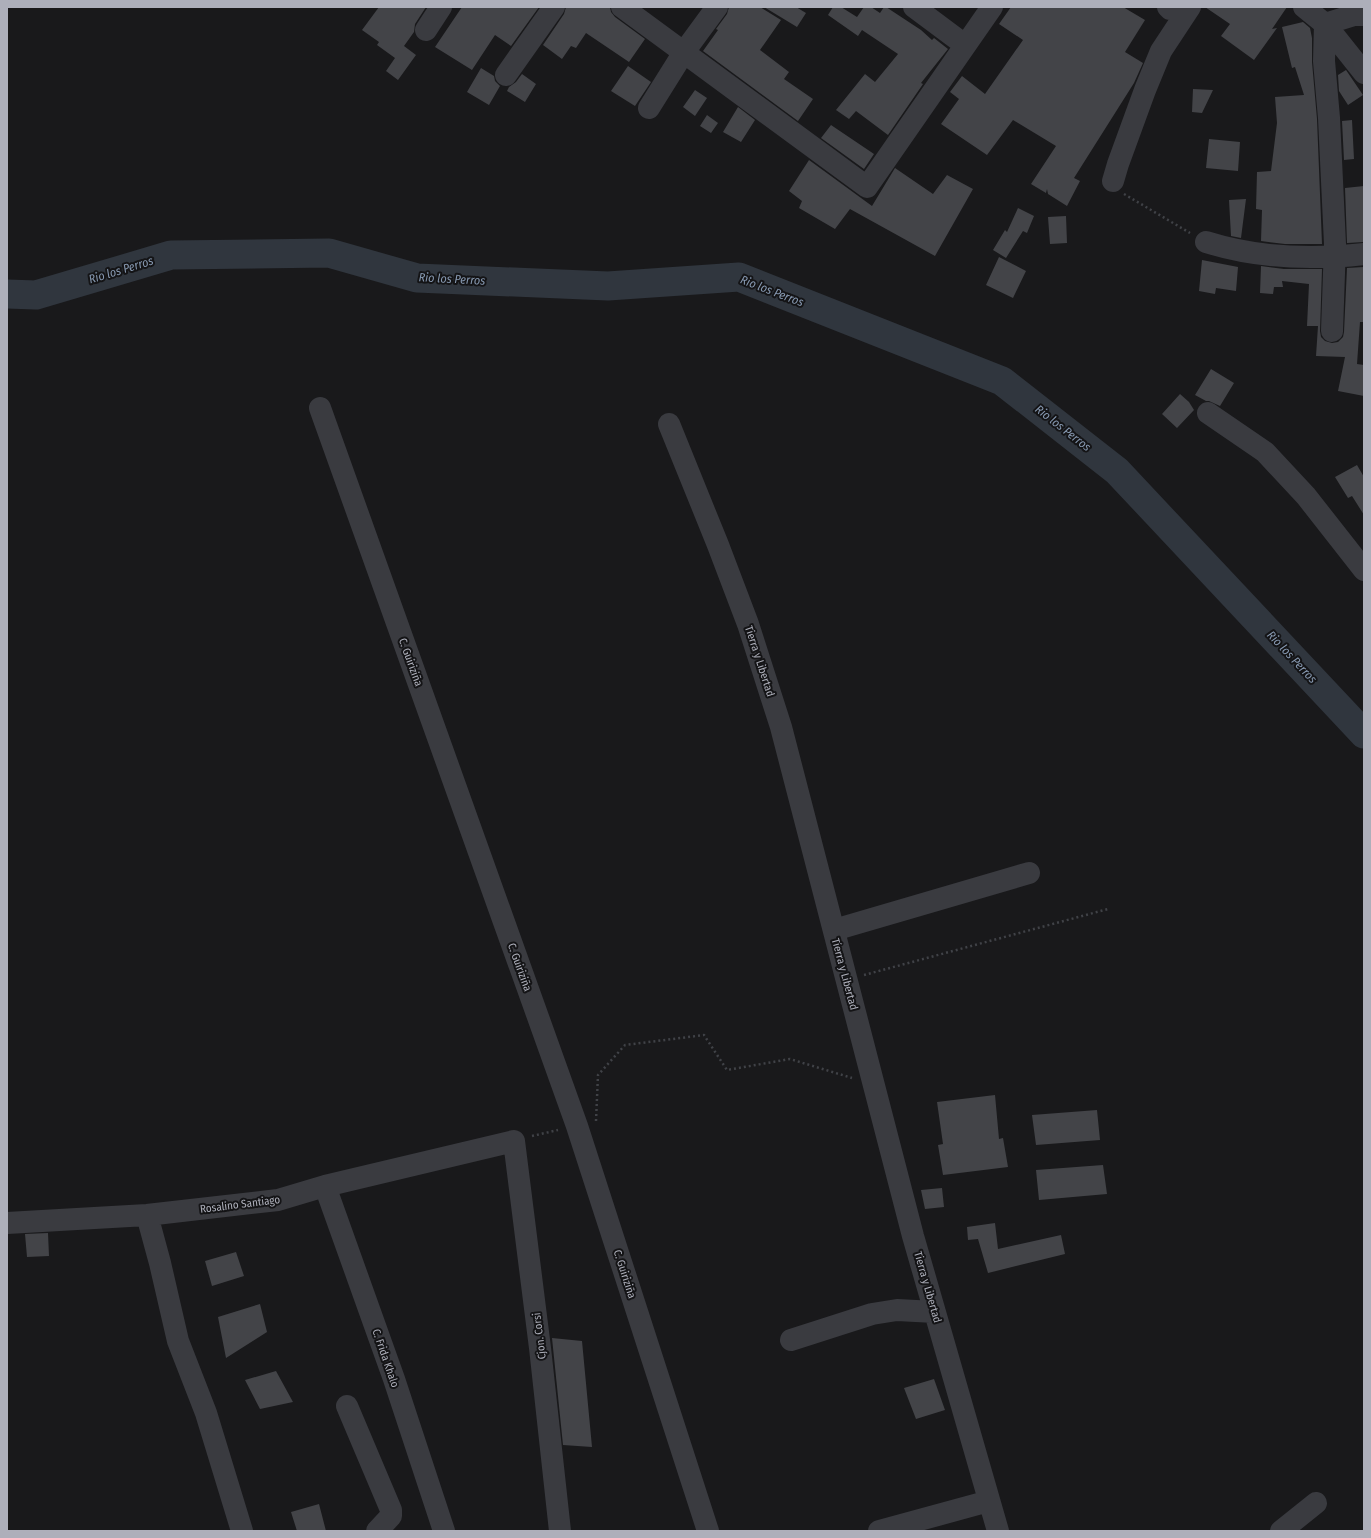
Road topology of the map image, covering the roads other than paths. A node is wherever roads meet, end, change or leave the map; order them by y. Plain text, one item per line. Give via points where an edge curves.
1 (441, 7) edge
2 (554, 7) edge
3 (622, 7) edge
4 (717, 7) edge
5 (914, 7) edge
6 (992, 7) edge
7 (1168, 7) edge
8 (1171, 7) edge
9 (1190, 7) edge
10 (1304, 7) edge
11 (1364, 14) edge
12 (1325, 24) junction
13 (426, 30) dead end
14 (965, 45) junction
15 (684, 52) junction
16 (1364, 73) edge
17 (506, 75) dead end
18 (649, 108) dead end
19 (1113, 181) road end
20 (1206, 242) road end
21 (1364, 254) edge
22 (1334, 258) junction
23 (1332, 331) dead end
24 (320, 408) dead end
25 (1208, 413) dead end
26 (669, 424) dead end
27 (1364, 570) edge
28 (1029, 873) dead end
29 (834, 930) junction
30 (514, 1141) joint
31 (325, 1186) junction
32 (147, 1215) junction
33 (7, 1223) edge
34 (935, 1312) junction
35 (790, 1340) dead end
36 (347, 1406) dead end
37 (989, 1501) junction
38 (1316, 1503) dead end
39 (242, 1531) edge
40 (377, 1531) edge
41 (444, 1531) edge
42 (560, 1531) edge
43 (708, 1531) edge
44 (879, 1531) edge
45 (998, 1531) edge
46 (1281, 1531) edge

1 - 13 street
2 - 17 street
3 - 15 street
4 - 15 street
5 - 14 street
6 - 14 street
7 - 8 street
9 - 19 street via 1161,51
10 - 12 street
11 - 12 street
12 - 16 street
12 - 22 street via 1324,61 1329,118
14 - 15 street via 867,187
15 - 18 street
20 - 22 street via 1252,253
21 - 22 street
22 - 23 street
24 - 43 street, C. Guiriziña via 577,1126
25 - 27 street via 1265,452 1306,496
26 - 29 street, Tierra y Libertad via 748,624 781,727
28 - 29 street
29 - 34 street, Tierra y Libertad
30 - 31 street, Rosalino Santiago
30 - 42 street, Cjon. Corsi
31 - 32 street, Rosalino Santiago via 278,1200
31 - 41 street, C. Frida Khalo via 394,1379
32 - 33 street, Rosalino Santiago
32 - 39 street via 178,1341 206,1413
34 - 35 street via 897,1310 872,1314
34 - 37 street, Tierra y Libertad
36 - 40 street via 392,1510 391,1516
37 - 44 street
37 - 45 street, Tierra y Libertad
38 - 46 street

